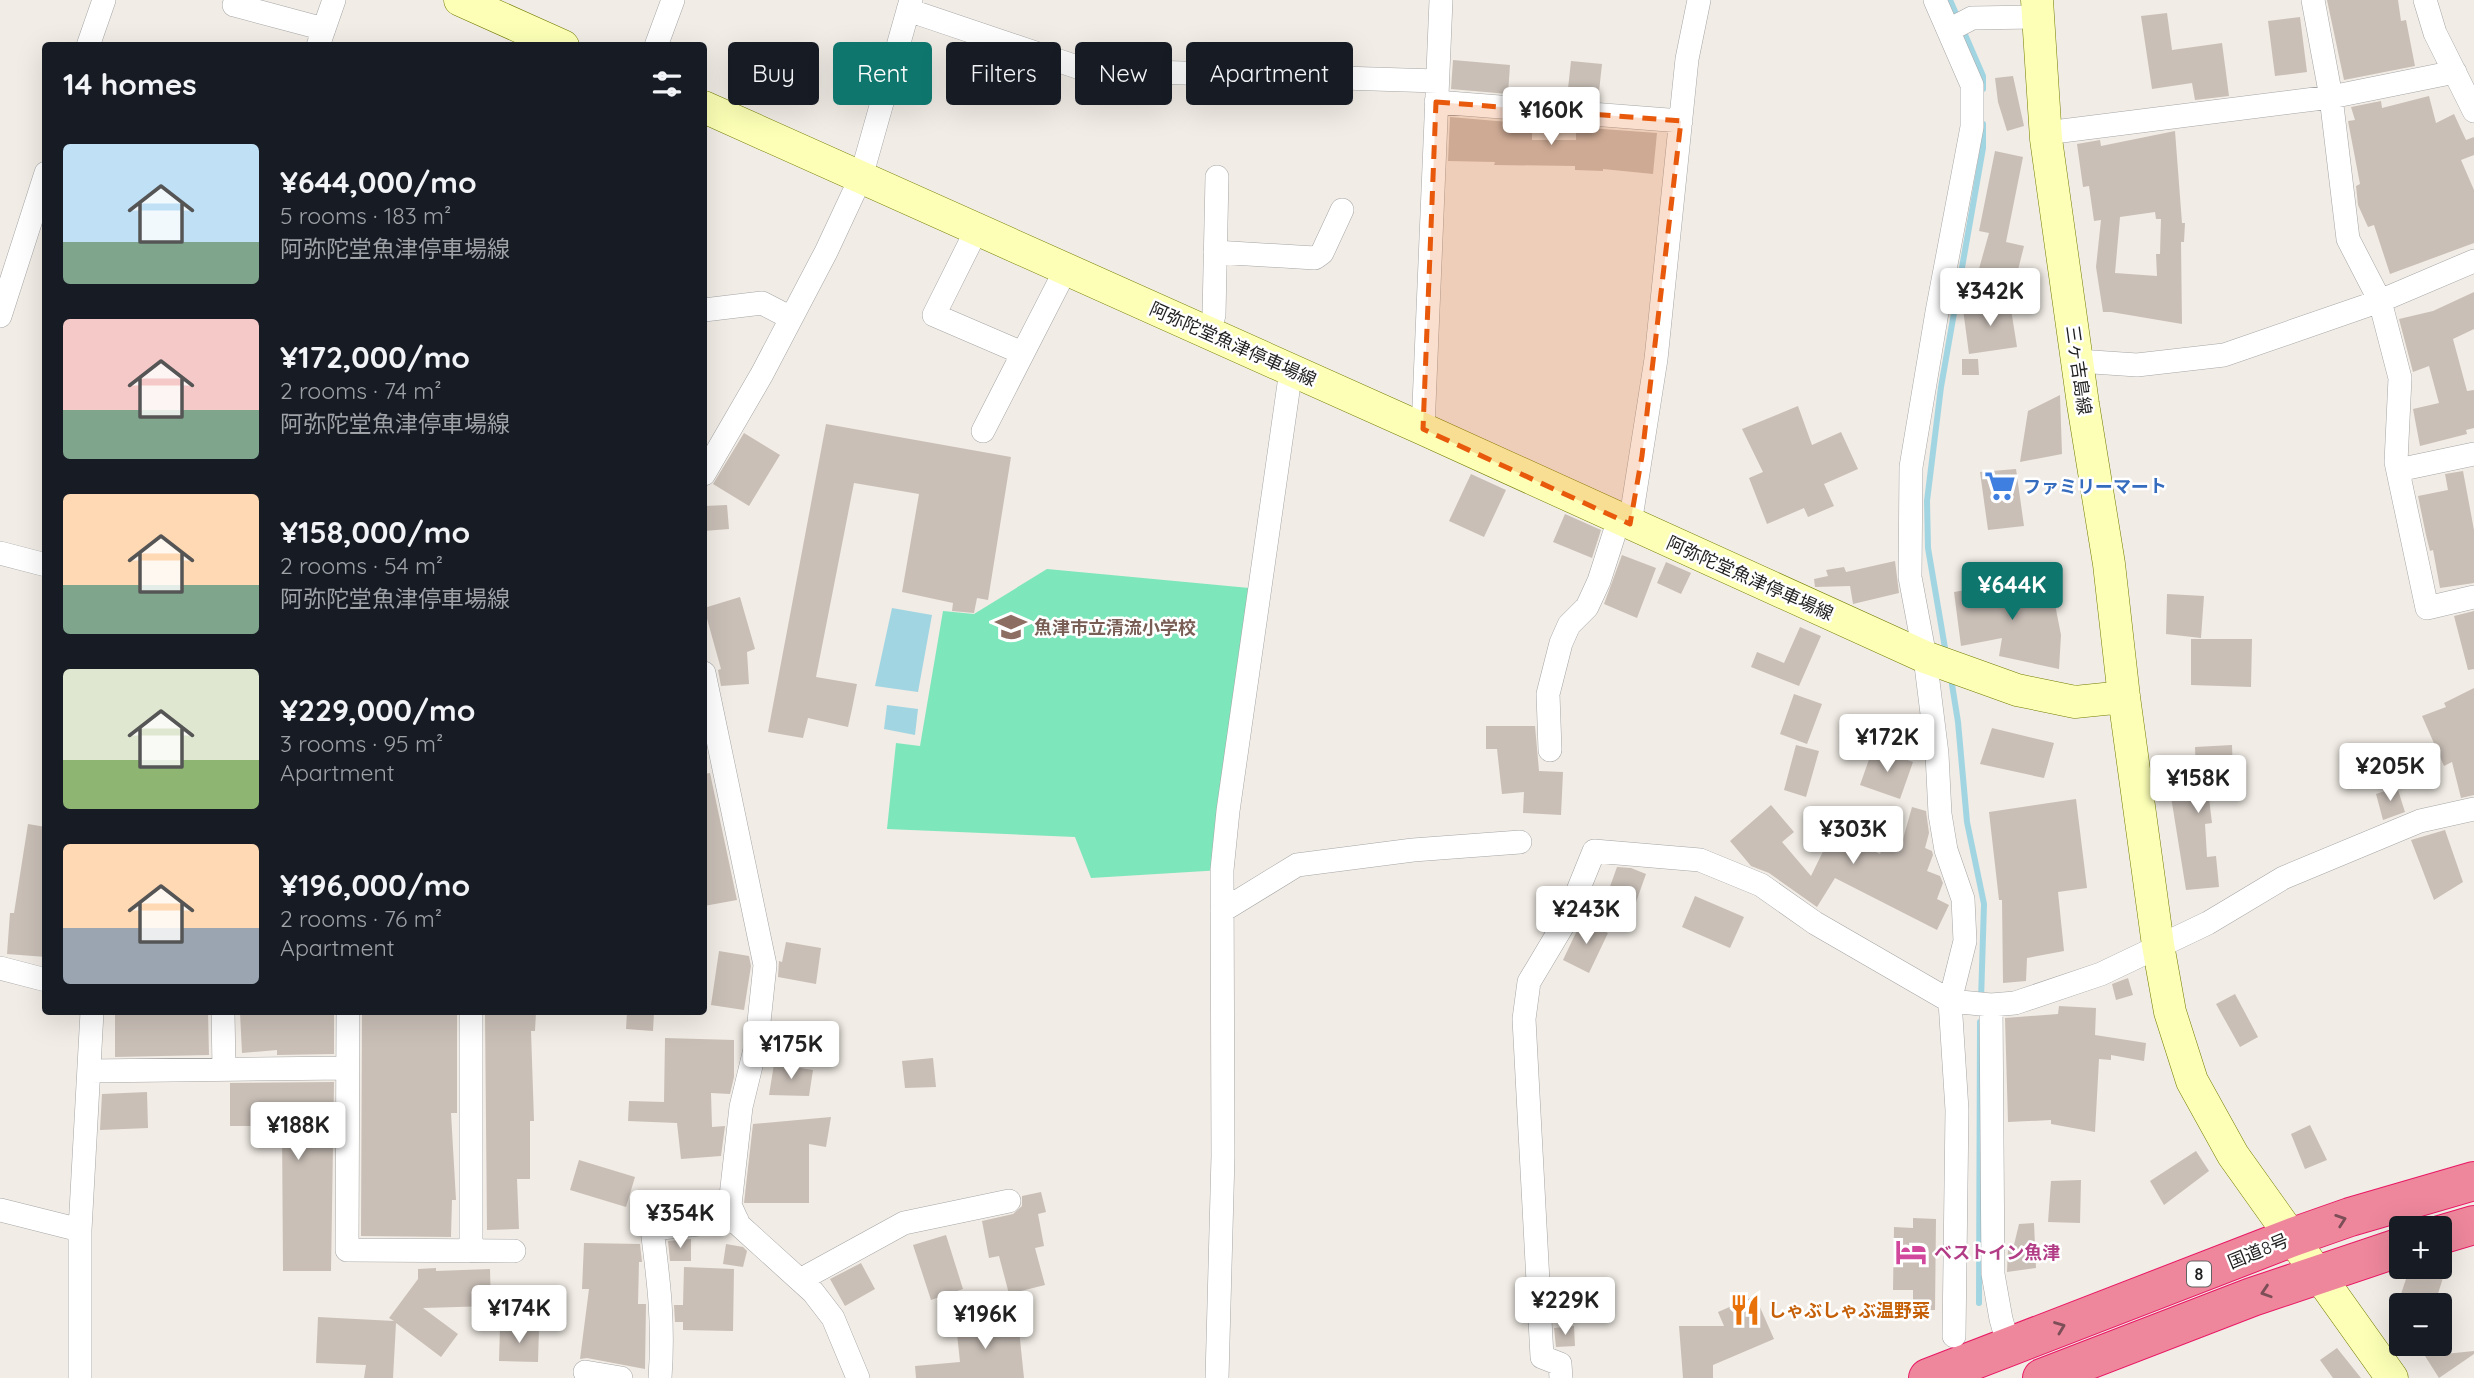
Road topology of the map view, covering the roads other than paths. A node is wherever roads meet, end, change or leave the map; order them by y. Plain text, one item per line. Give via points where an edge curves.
1 (104, 0) edge
2 (236, 0) edge
3 (334, 0) edge
4 (460, 0) edge
5 (673, 0) edge
6 (1441, 0) edge
7 (1699, 0) edge
8 (1935, 0) edge
9 (2314, 0) edge
10 (2425, 0) edge
11 (909, 5) edge
12 (2037, 9) edge
13 (1949, 30) junction
14 (321, 37) edge
15 (89, 42) edge
16 (549, 42) edge
17 (657, 42) edge
18 (2455, 72) junction
19 (1436, 91) junction
20 (2331, 97) junction
21 (707, 108) edge
22 (2474, 111) edge
23 (1681, 121) junction
24 (2046, 133) junction
25 (861, 177) junction
26 (1217, 177) dead end
27 (42, 182) edge
28 (1342, 210) dead end
29 (977, 229) junction
30 (9, 252) edge
31 (1215, 252) junction
32 (2474, 261) edge
33 (1066, 269) junction
34 (2379, 301) junction
35 (707, 310) edge
36 (0, 316) edge
37 (791, 318) junction
38 (1208, 333) junction
39 (1013, 349) dead end
40 (2078, 361) junction
41 (1291, 370) junction
42 (1423, 429) junction
43 (983, 431) dead end
44 (2474, 454) edge
45 (707, 469) edge
46 (2398, 470) junction
47 (1625, 522) junction
48 (0, 552) edge
49 (42, 564) edge
50 (2474, 597) edge
51 (1925, 657) junction
52 (707, 687) edge
53 (2124, 697) junction
54 (1549, 750) dead end
55 (2474, 809) edge
56 (1520, 842) dead end
57 (1222, 911) junction
58 (2158, 945) junction
59 (0, 968) edge
60 (42, 979) edge
61 (1950, 1001) junction
62 (1991, 1004) junction
63 (92, 1015) edge
64 (223, 1015) edge
65 (348, 1015) edge
66 (471, 1015) edge
67 (347, 1068) junction
68 (224, 1069) junction
69 (90, 1071) junction
70 (2474, 1181) edge
71 (1009, 1201) dead end
72 (0, 1210) edge
73 (737, 1220) junction
74 (2474, 1225) edge
75 (80, 1230) junction
76 (2452, 1231) edge
77 (2293, 1237) junction
78 (471, 1251) junction
79 (514, 1251) dead end
80 (2389, 1251) edge
81 (2318, 1275) junction
82 (800, 1280) junction
83 (1954, 1336) dead end
84 (2009, 1347) junction
85 (1542, 1368) edge
86 (584, 1372) dead end
87 (80, 1378) edge
88 (621, 1378) edge
89 (660, 1378) edge
90 (858, 1378) edge
91 (1217, 1378) edge
92 (1561, 1378) edge
93 (1928, 1378) edge
94 (2042, 1378) edge
95 (2392, 1378) edge

1 - 15 street
2 - 14 street via 234,5
3 - 14 street
4 - 16 main road
5 - 17 street
6 - 19 street
7 - 23 street
8 - 13 street
9 - 20 street
10 - 18 street
11 - 19 street via 1086,71
11 - 25 street
12 - 13 street via 1972,18
12 - 24 main road, 三ヶ吉島線
13 - 51 street via 1972,85 1972,127 1911,467 1910,577
18 - 20 street
18 - 22 street
19 - 23 street
19 - 42 street
20 - 24 street
20 - 34 street via 2348,239
21 - 25 main road, 阿弥陀堂魚津停車場線
23 - 47 street via 1656,359 1642,456
24 - 40 main road, 三ヶ吉島線
25 - 29 main road, 阿弥陀堂魚津停車場線
25 - 37 street
26 - 31 street
27 - 30 street
28 - 31 street via 1322,253 1315,258
29 - 33 main road, 阿弥陀堂魚津停車場線
29 - 39 street via 934,315
30 - 36 street
31 - 38 street via 1214,315
32 - 34 street
33 - 38 main road, 阿弥陀堂魚津停車場線
33 - 43 street
34 - 40 street via 2224,355 2137,365
34 - 46 street via 2400,377
35 - 37 street via 762,303
37 - 45 street
38 - 41 main road, 阿弥陀堂魚津停車場線
40 - 53 main road, 三ヶ吉島線
41 - 42 main road, 阿弥陀堂魚津停車場線
41 - 57 street via 1228,811
42 - 47 main road, 阿弥陀堂魚津停車場線
44 - 46 street
46 - 50 street via 2427,608
47 - 51 main road, 阿弥陀堂魚津停車場線
47 - 54 street via 1587,607 1569,625 1561,643 1548,694
48 - 49 street
51 - 53 main road, 阿弥陀堂魚津停車場線 via 2017,690 2075,702
51 - 61 street via 1940,814 1946,850 1963,900 1965,941
52 - 73 street via 765,965 730,1205
53 - 58 main road
55 - 58 street via 2420,821 2283,878 2208,923
56 - 57 street via 1297,864
57 - 91 street via 1223,1156
58 - 62 street via 2101,974 2015,1003
58 - 77 main road via 2170,1012 2192,1081 2233,1155
59 - 60 street
61 - 62 street
61 - 83 street via 1957,1111
61 - 85 street via 1815,923 1761,886 1700,860 1594,851 1566,920 1529,982 1524,1019
62 - 84 street via 1993,1274
63 - 69 street
64 - 68 street
65 - 67 street
66 - 78 street
67 - 68 street
67 - 78 street via 347,1250
68 - 69 street
69 - 75 street
77 -> 70 highway, 国道8号 / 8
71 - 82 street via 904,1223
72 - 75 street
73 - 82 street
73 - 89 street via 652,1229 662,1306
74 - 76 highway
75 - 87 street
77 - 81 main road
84 -> 77 highway, 国道8号 / 8
78 - 79 street
80 - 81 highway, 8
81 -> 94 highway, 8
81 - 95 main road
82 - 90 street via 833,1318
84 - 93 highway, 国道8号 / 8
85 - 92 street via 1560,1364
86 - 88 street

